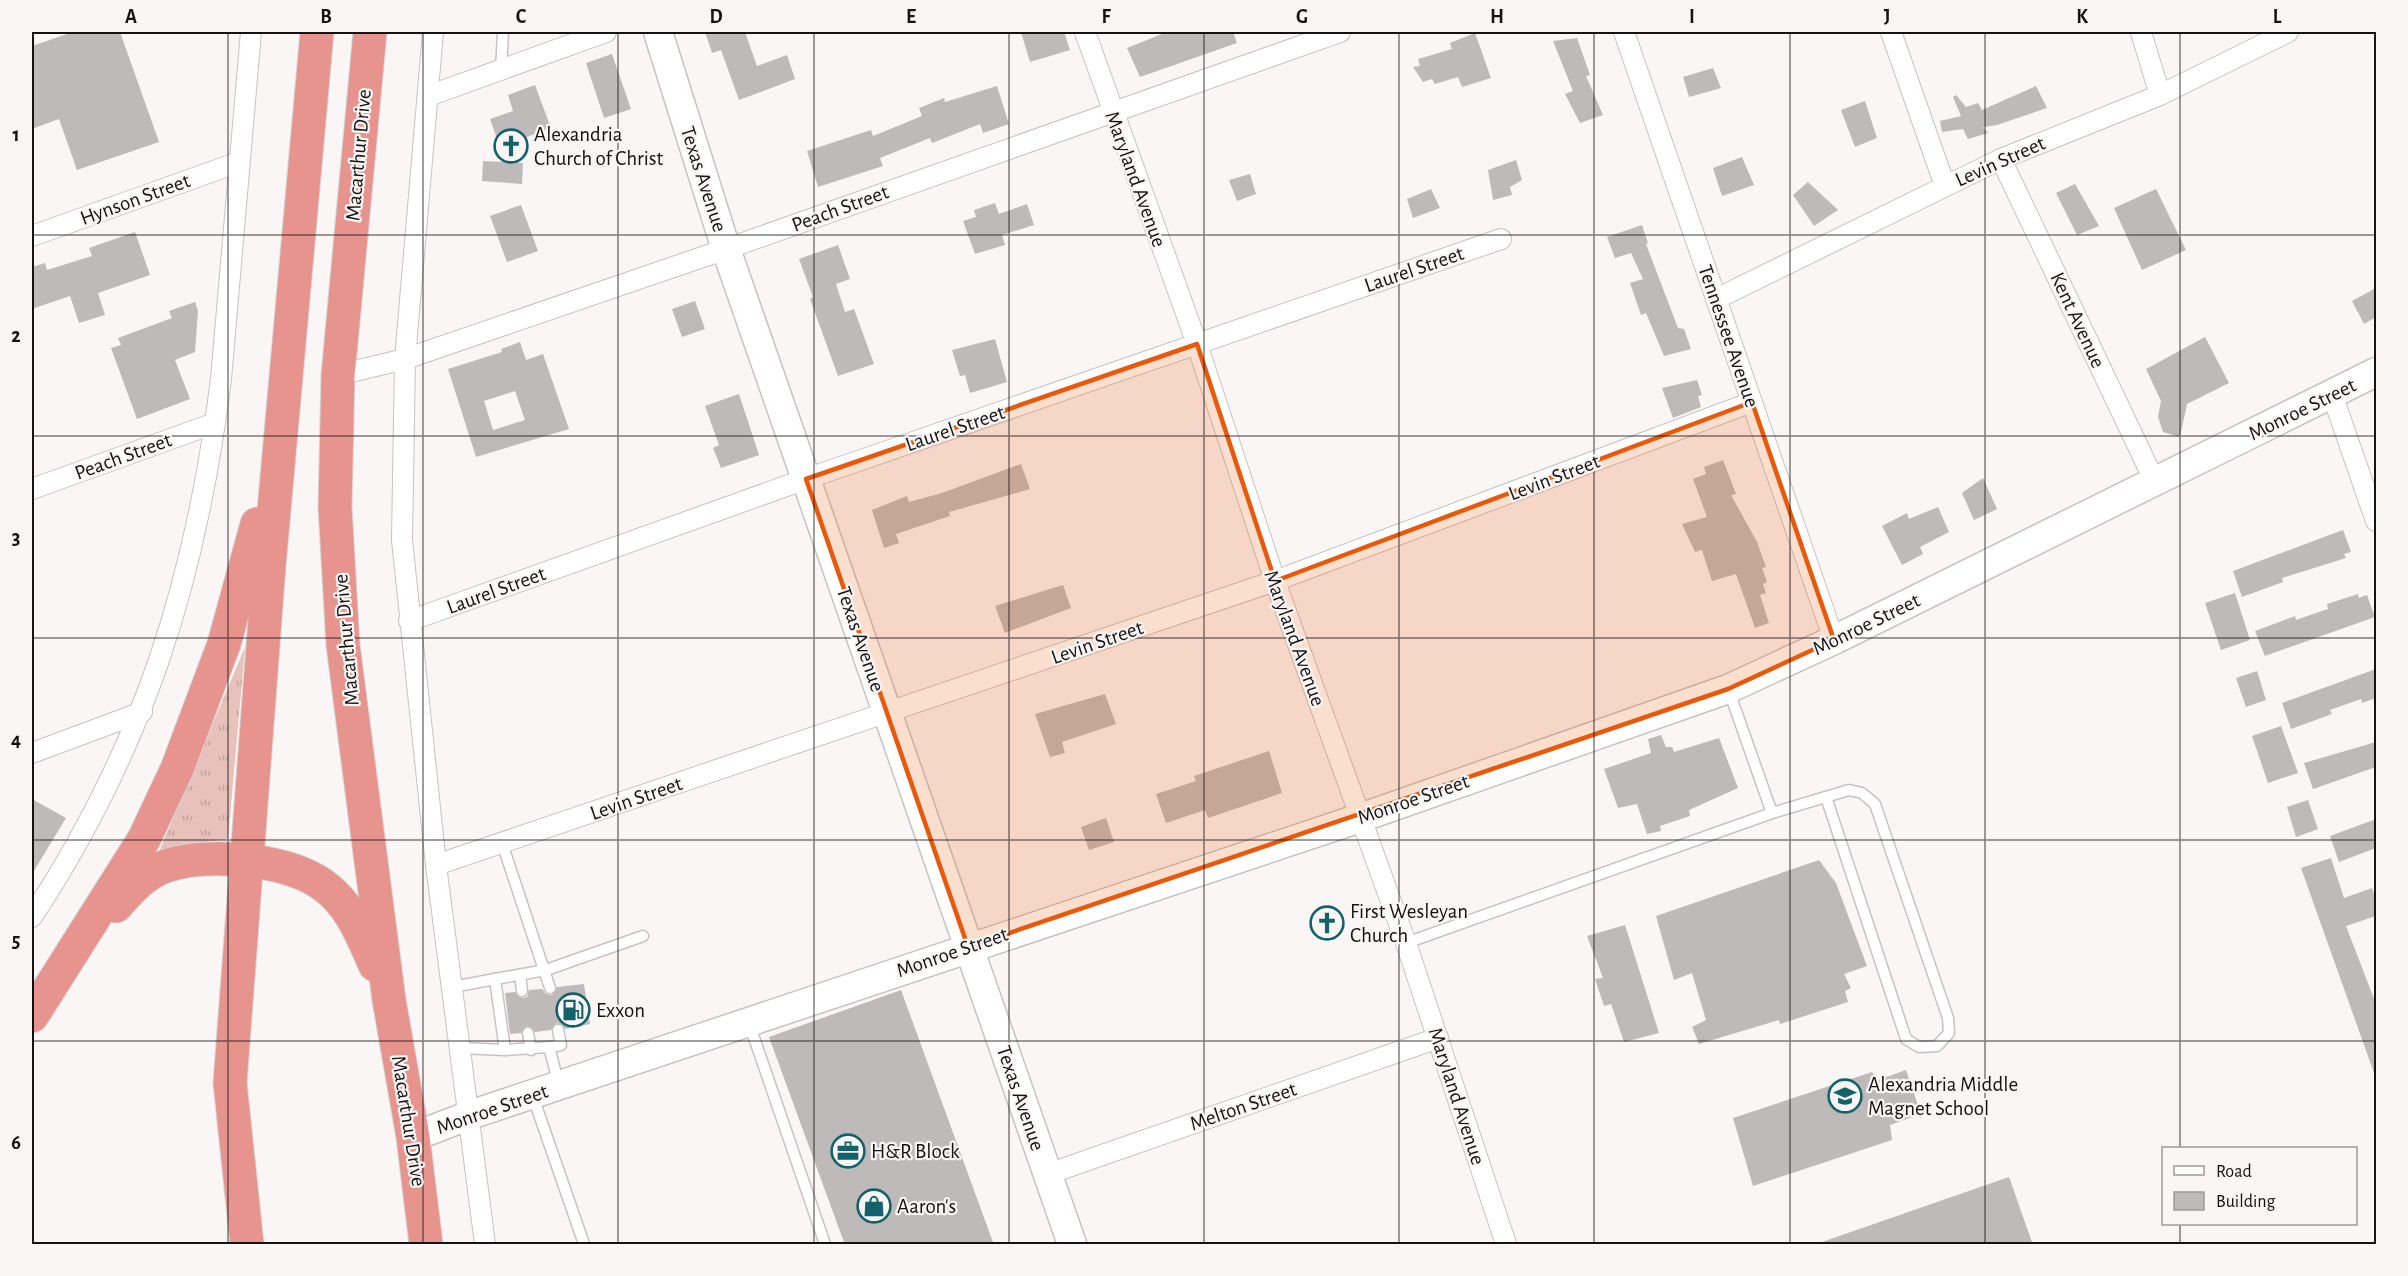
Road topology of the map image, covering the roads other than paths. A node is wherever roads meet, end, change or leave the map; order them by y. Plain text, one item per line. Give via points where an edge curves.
1 (251, 32) edge
2 (317, 32) edge
3 (370, 32) edge
4 (433, 32) edge
5 (503, 32) edge
6 (606, 32) edge
7 (658, 32) edge
8 (1085, 32) edge
9 (1340, 32) edge
10 (1624, 32) edge
11 (1891, 32) edge
12 (2141, 32) edge
13 (2288, 32) edge
14 (501, 70) junction
15 (2160, 94) junction
16 (428, 96) junction
17 (1112, 112) junction
18 (2001, 159) junction
19 (239, 162) junction
20 (1945, 186) junction
21 (32, 236) edge
22 (1501, 239) dead end
23 (726, 249) junction
24 (1716, 299) junction
25 (292, 324) junction
26 (1197, 344) junction
27 (405, 359) junction
28 (2376, 372) edge
29 (338, 375) junction
30 (2332, 394) junction
31 (1752, 402) junction
32 (215, 423) junction
33 (806, 479) junction
34 (2155, 482) junction
35 (32, 489) edge
36 (2376, 520) edge
37 (1275, 581) junction
38 (409, 621) junction
39 (1834, 640) junction
40 (1728, 689) junction
41 (142, 712) junction
42 (886, 714) junction
43 (32, 753) edge
44 (1826, 797) junction
45 (1773, 813) junction
46 (1360, 818) junction
47 (502, 843) junction
48 (246, 862) junction
49 (436, 866) junction
50 (32, 917) edge
51 (643, 936) dead end
52 (1406, 943) junction
53 (79, 945) junction
54 (968, 947) junction
55 (546, 970) junction
56 (520, 975) junction
57 (495, 979) junction
58 (453, 987) junction
59 (550, 988) dead end
60 (522, 992) dead end
61 (389, 999) junction
62 (32, 1016) edge
63 (748, 1021) junction
64 (558, 1030) dead end
65 (528, 1033) dead end
66 (1438, 1038) junction
67 (549, 1047) junction
68 (461, 1048) junction
69 (504, 1050) junction
70 (531, 1050) junction
71 (560, 1085) junction
72 (532, 1094) junction
73 (470, 1115) junction
74 (413, 1137) junction
75 (1048, 1174) junction
76 (247, 1245) edge
77 (426, 1245) edge
78 (485, 1245) edge
79 (584, 1245) edge
80 (825, 1245) edge
81 (1072, 1245) edge
82 (1506, 1245) edge

1 - 19 street
2 - 25 highway
3 - 29 highway, Macarthur Drive
4 - 16 street
5 - 14 lane
6 - 14 street
7 - 23 main road, Texas Avenue
8 - 17 street, Maryland Avenue
9 - 17 street, Peach Street
10 - 24 street, Tennessee Avenue
11 - 20 street
12 - 15 street
13 - 15 street, Levin Street
14 - 16 street
15 - 18 street, Levin Street
16 - 27 street
17 - 23 street, Peach Street
17 - 26 street, Maryland Avenue
18 - 20 street, Levin Street
18 - 34 street, Kent Avenue
19 - 21 street, Hynson Street
19 - 32 street
20 - 24 street, Levin Street
22 - 26 street, Laurel Street
23 - 27 street, Peach Street
23 - 33 main road, Texas Avenue
24 - 31 street, Tennessee Avenue
25 - 48 highway
25 - 53 highway via 259,518 224,644 177,769 144,839
26 - 33 street, Laurel Street
26 - 37 street, Maryland Avenue
27 - 29 street, Peach Street
27 - 38 street via 402,540
28 - 30 main road, Monroe Street
29 - 61 highway, Macarthur Drive via 335,507 344,645
30 - 34 main road, Monroe Street
30 - 36 street
31 - 37 street, Levin Street
31 - 39 street, Tennessee Avenue
32 - 35 street, Peach Street
32 - 41 street via 191,554
33 - 38 street, Laurel Street
33 - 42 main road, Texas Avenue
34 - 39 main road, Monroe Street
37 - 42 street, Levin Street
37 - 46 street, Maryland Avenue
38 - 49 street
39 - 40 main road, Monroe Street
40 - 45 lane
40 - 46 main road, Monroe Street
41 - 43 street
41 - 50 street via 95,809
42 - 47 street, Levin Street
42 - 54 main road, Texas Avenue
44 - 44 lane via 1849,790 1862,793 1875,804 1948,1018 1949,1033 1937,1046 1919,1047 1905,1039
44 - 45 lane
45 - 52 lane
46 - 52 street, Maryland Avenue
46 - 54 main road, Monroe Street
47 - 49 street, Levin Street
47 - 55 lane
48 - 53 highway via 192,861 165,866 138,882
48 - 61 highway via 280,866 303,874 342,902 358,925
48 - 76 highway via 230,1083
49 - 58 street
51 - 55 lane
52 - 66 street, Maryland Avenue
53 - 62 highway
54 - 63 main road, Monroe Street
54 - 75 main road, Texas Avenue
55 - 56 lane
55 - 59 lane
56 - 57 lane
56 - 60 lane
57 - 58 lane
57 - 69 lane
58 - 68 street
61 - 74 highway, Macarthur Drive
63 - 71 main road, Monroe Street
63 - 80 lane
64 - 67 lane via 561,1045
65 - 70 lane
66 - 75 street, Melton Street
66 - 82 street, Maryland Avenue
67 - 70 lane
67 - 71 lane
68 - 69 lane
68 - 73 street
69 - 70 lane
71 - 72 main road, Monroe Street
72 - 73 main road, Monroe Street
72 - 79 lane
73 - 74 main road, Monroe Street
73 - 78 street
74 - 77 highway, Macarthur Drive
75 - 81 main road, Texas Avenue

